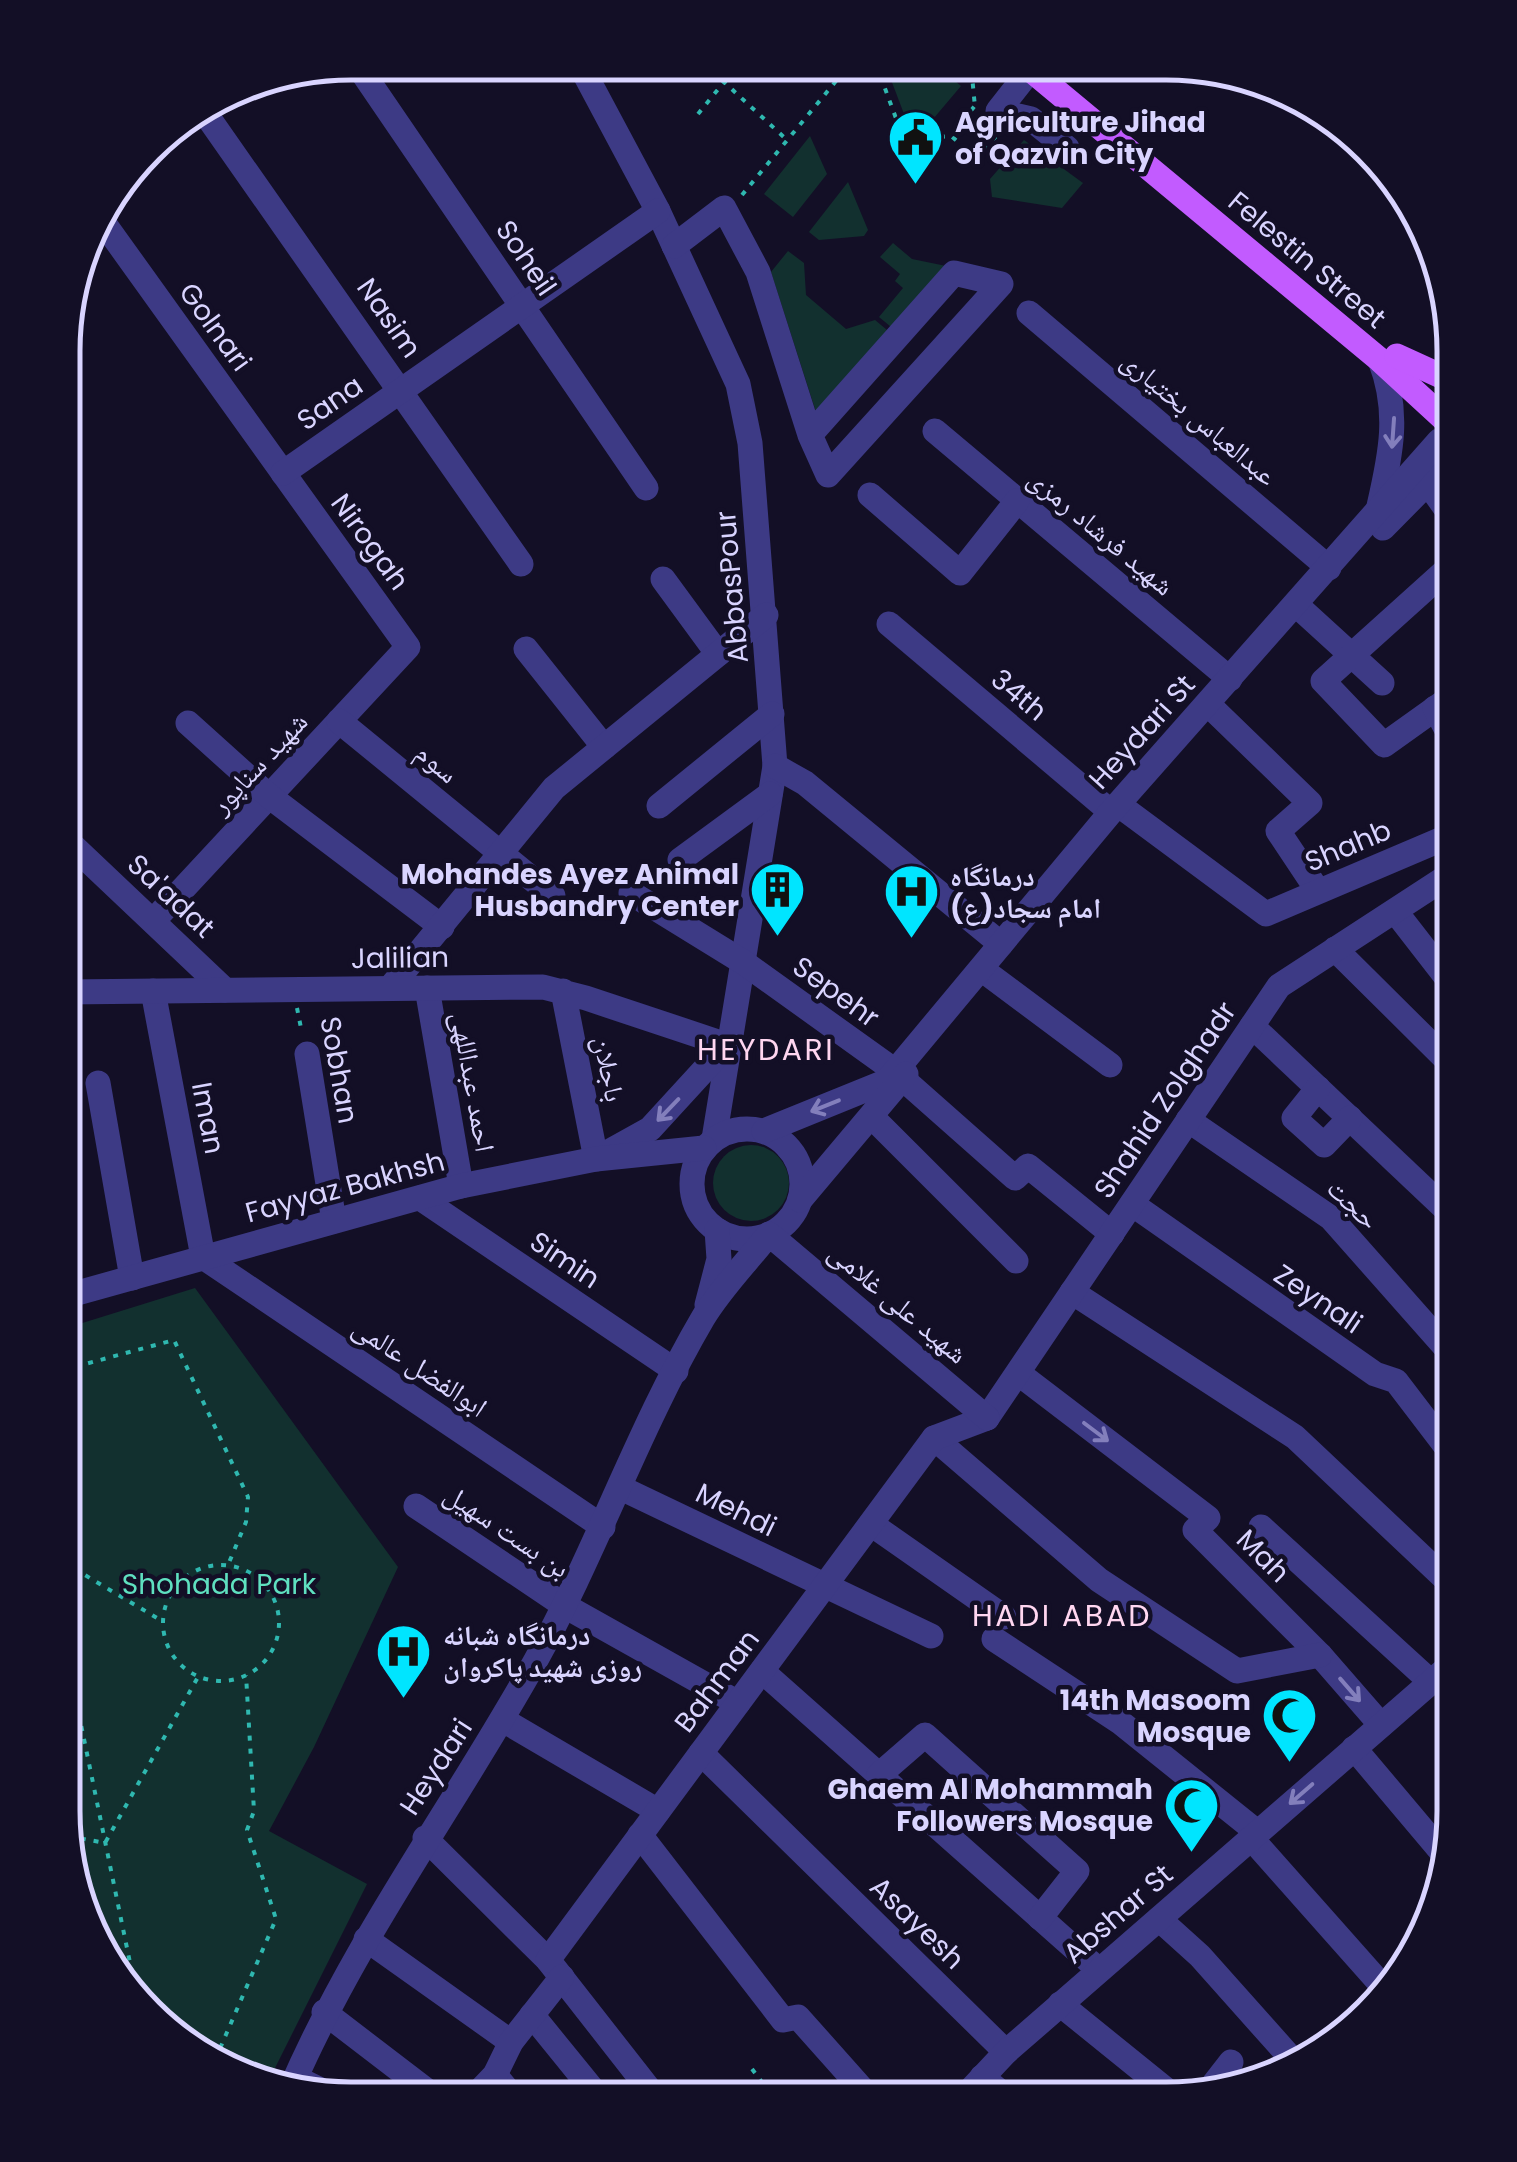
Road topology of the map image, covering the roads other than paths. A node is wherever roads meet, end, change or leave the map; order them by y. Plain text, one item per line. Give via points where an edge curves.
1 (368, 80) edge
2 (588, 80) edge
3 (1023, 80) edge
4 (1052, 80) edge
5 (212, 119) edge
6 (1067, 148) dead end
7 (658, 211) junction
8 (109, 231) edge
9 (674, 246) junction
10 (522, 306) junction
11 (1030, 313) dead end
12 (1389, 358) junction
13 (1437, 376) edge
14 (402, 390) junction
15 (1437, 393) edge
16 (1437, 410) edge
17 (935, 431) dead end
18 (810, 435) junction
19 (1437, 442) edge
20 (1437, 472) edge
21 (283, 473) junction
22 (1427, 482) junction
23 (646, 488) dead end
24 (870, 495) dead end
25 (1437, 496) edge
26 (1017, 501) junction
27 (1379, 507) junction
28 (521, 564) dead end
29 (1329, 568) junction
30 (1437, 578) edge
31 (663, 579) dead end
32 (1303, 610) junction
33 (766, 615) junction
34 (889, 624) dead end
35 (408, 646) joint
36 (526, 650) dead end
37 (1352, 652) junction
38 (718, 654) junction
39 (1230, 679) junction
40 (1382, 683) dead end
41 (1437, 707) edge
42 (1215, 712) junction
43 (772, 714) junction
44 (339, 721) junction
45 (188, 723) dead end
46 (604, 747) junction
47 (775, 766) junction
48 (770, 794) junction
49 (269, 796) junction
50 (659, 806) dead end
51 (1119, 812) junction
52 (1437, 842) edge
53 (80, 852) edge
54 (498, 852) junction
55 (680, 860) dead end
56 (1437, 886) edge
57 (1318, 891) junction
58 (631, 893) dead end
59 (553, 896) dead end
60 (1395, 910) junction
61 (1266, 914) joint
62 (154, 920) junction
63 (442, 928) junction
64 (1001, 944) junction
65 (1335, 949) junction
66 (743, 962) junction
67 (1437, 964) edge
68 (988, 974) junction
69 (390, 988) junction
70 (427, 988) junction
71 (226, 990) junction
72 (153, 991) junction
73 (563, 991) junction
74 (80, 992) edge
75 (1252, 1026) junction
76 (728, 1045) junction
77 (1437, 1050) edge
78 (307, 1054) road end
79 (1110, 1064) dead end
80 (895, 1079) junction
81 (98, 1083) dead end
82 (1318, 1088) junction
83 (873, 1118) junction
84 (1350, 1118) junction
85 (1188, 1120) junction
86 (764, 1131) junction
87 (709, 1144) junction
88 (647, 1155) junction
89 (596, 1159) junction
90 (692, 1179) junction
91 (461, 1186) junction
92 (420, 1198) junction
93 (800, 1200) junction
94 (1436, 1200) edge
95 (1132, 1204) junction
96 (334, 1221) junction
97 (717, 1230) junction
98 (769, 1234) junction
99 (1112, 1234) junction
100 (203, 1257) junction
101 (1016, 1260) dead end
102 (132, 1278) junction
103 (1072, 1292) junction
104 (80, 1293) edge
105 (705, 1315) junction
106 (1436, 1337) edge
107 (676, 1371) junction
108 (1018, 1373) junction
109 (987, 1418) junction
110 (1436, 1434) edge
111 (934, 1438) junction
112 (620, 1488) junction
113 (416, 1506) dead end
114 (871, 1524) junction
115 (602, 1526) junction
116 (1262, 1527) dead end
117 (1436, 1570) edge
118 (825, 1586) junction
119 (566, 1606) junction
120 (931, 1636) dead end
121 (1320, 1655) junction
122 (1436, 1661) edge
123 (762, 1670) junction
124 (1436, 1678) edge
125 (738, 1704) junction
126 (503, 1720) junction
127 (1381, 1725) junction
128 (1354, 1748) junction
129 (701, 1753) junction
130 (879, 1775) junction
131 (658, 1811) junction
132 (640, 1835) junction
133 (1254, 1835) junction
134 (425, 1838) junction
135 (1434, 1843) edge
136 (1040, 1918) junction
137 (1159, 1918) junction
138 (366, 1939) junction
139 (555, 1969) junction
140 (1099, 1970) junction
141 (1377, 1980) edge
142 (1060, 2004) junction
143 (324, 2012) junction
144 (532, 2015) junction
145 (512, 2042) junction
146 (1006, 2052) junction
147 (1287, 2053) edge
148 (1232, 2062) dead end
149 (495, 2075) junction
150 (297, 2076) edge
151 (1221, 2076) edge
152 (982, 2077) junction
153 (414, 2082) edge
154 (488, 2082) edge
155 (501, 2082) edge
156 (586, 2082) edge
157 (643, 2082) edge
158 (856, 2082) edge
159 (977, 2082) edge
160 (988, 2082) edge
161 (1155, 2082) edge

1 - 10 street, Soheil
2 - 7 street, AbbasPour
3 - 6 street via 998,110 1009,121 1031,119
4 - 12 main road, Felestin Street
5 - 14 street, Nasim
7 - 9 street, AbbasPour
7 - 10 street, Sana
8 - 21 street, Golnari
9 - 18 street via 724,208 758,272
9 - 33 street, AbbasPour via 738,384
10 - 14 street, Sana
10 - 23 street, Soheil
11 - 29 street, عبدالعباس بختیاری
12 - 13 main road
12 - 15 main road, Felestin Street
12 - 16 main road, Felestin Street
12 -> 27 street via 1394,425
14 - 21 street, Sana
14 - 28 street, Nasim
17 - 26 street, شهید فرشاد رمزی
18 - 18 street via 954,273 1001,284 828,475
19 - 27 street, Heydari St
20 - 22 street, Heydari St
21 - 35 street, Nirogah
22 - 25 street
22 - 32 street, Heydari St
24 - 26 street via 960,572
26 - 39 street, شهید فرشاد رمزی
27 - 29 street, Heydari St
29 - 39 street, Heydari St
30 - 37 street
31 - 38 street
32 - 37 street
32 - 42 street, Heydari St
33 - 38 street
33 - 43 street, AbbasPour
34 - 51 street, 34th
35 - 44 street, شهید سناپور
36 - 46 street
37 - 40 street
37 - 41 street via 1323,681 1384,745
38 - 46 street
39 - 51 street, Heydari St
42 - 51 street, Heydari St
42 - 57 street via 1310,804 1278,831
43 - 47 street, AbbasPour
43 - 50 street
44 - 49 street, شهید سناپور
44 - 54 street, سوم
45 - 49 street
46 - 54 street via 554,788
47 - 48 street, AbbasPour
47 - 64 street via 805,783
48 - 55 street
48 - 66 street, AbbasPour
49 - 62 street, شهید سناپور
49 - 63 street
51 - 61 street, 34th
51 - 64 street, Heydari St
51 - 68 street, Heydari St
52 - 57 street, Shahb
53 - 62 street, Sa'adat
54 - 59 street, سوم
54 - 63 street
56 - 60 street, Shahid Zolghadr
57 - 61 street, Shahb
58 - 66 street, Sepehr
60 - 65 street, Shahid Zolghadr
60 - 67 street
62 - 71 street, Sa'adat
63 - 69 street
64 - 80 street, Heydari St
65 - 75 street, Shahid Zolghadr via 1278,986
65 - 77 street
66 - 76 street, AbbasPour
66 - 80 street, Sepehr
68 - 79 street
68 - 80 street, Heydari St
69 - 70 street, Jalilian
69 - 71 street, Jalilian
70 - 73 street, Jalilian
70 - 91 street, احمد عبداللهی
71 - 72 street, Jalilian
72 - 74 street, Jalilian
72 - 100 street, Iman
73 - 76 street, Jalilian
73 - 89 street, باجلان
75 - 82 street
75 - 85 street, Shahid Zolghadr
76 - 87 street, AbbasPour
76 -> 89 street via 650,1129
78 - 96 street, Sobhan
80 - 83 street
80 -> 86 street
80 - 99 street, Sepehr via 1015,1178 1028,1166
81 - 102 street
82 - 84 street
82 - 84 street via 1294,1118 1324,1145
83 - 93 street
83 - 101 street
84 - 94 street
85 - 95 street, Shahid Zolghadr
85 - 106 street, حجت via 1331,1218
86 - 87 street via 730,1131
86 - 93 street via 799,1166
87 - 88 street, Fayyaz Bakhsh
87 - 90 street
88 - 89 street, Fayyaz Bakhsh
88 - 90 street
89 - 91 street, Fayyaz Bakhsh
90 - 97 street via 697,1208
91 - 92 street, Fayyaz Bakhsh
92 - 96 street, Fayyaz Bakhsh
92 - 107 street, Simin
93 - 98 street
95 - 99 street, Shahid Zolghadr
95 - 110 street, Zeynali via 1375,1374 1396,1381
96 - 100 street, Fayyaz Bakhsh
97 - 98 street via 752,1239
97 - 105 street via 719,1259
98 - 105 street
98 - 109 street, شهید علی غلامی
99 - 103 street, Shahid Zolghadr
100 - 102 street, Fayyaz Bakhsh
100 - 115 street, ابوالفضل عالمی
102 - 104 street, Fayyaz Bakhsh
103 - 108 street, Shahid Zolghadr
103 - 117 street via 1295,1437
105 - 107 street, Heydari
107 - 112 street, Heydari
108 - 109 street, Shahid Zolghadr
108 -> 121 street, Mah via 1208,1518 1195,1530
109 - 111 street
111 - 114 street, Bahman
111 - 121 street via 1099,1580 1238,1671
112 - 115 street, Heydari
112 - 118 street, Mehdi
113 - 119 street, بن بست سهیل
114 - 118 street, Bahman
114 - 133 street
115 - 119 street, Heydari
116 - 122 street
118 - 120 street, Mehdi
118 - 123 street, Bahman
119 - 125 street, بن بست سهیل
119 - 126 street, Heydari
121 -> 127 street, Mah
123 - 125 street, Bahman
123 - 130 street
124 - 127 street, Abshar St
125 - 129 street, Bahman
126 - 131 street
126 - 134 street, Heydari
127 - 128 street, Abshar St
128 -> 133 street, Abshar St
128 - 135 street
129 - 131 street, Bahman
129 - 146 street, Asayesh
130 - 136 street
130 - 136 street via 925,1735 1077,1871
131 - 132 street, Bahman
132 - 139 street, Bahman
132 - 158 street via 783,2020 798,2018
133 - 137 street, Abshar St
133 - 141 street
134 - 138 street, Heydari
134 - 139 street
136 - 140 street
137 - 140 street, Abshar St
137 - 147 street
138 - 143 street, Heydari
138 - 145 street
139 - 144 street, Bahman
139 - 157 street
140 - 142 street, Abshar St
142 - 146 street, Abshar St
142 - 161 street
143 - 150 street, Heydari
143 - 153 street
144 - 145 street, Bahman
144 - 156 street
145 - 149 street, Bahman
146 - 152 street, Abshar St
148 - 151 street
149 - 154 street, Bahman
149 - 155 street
152 - 159 street, Abshar St
152 - 160 street

